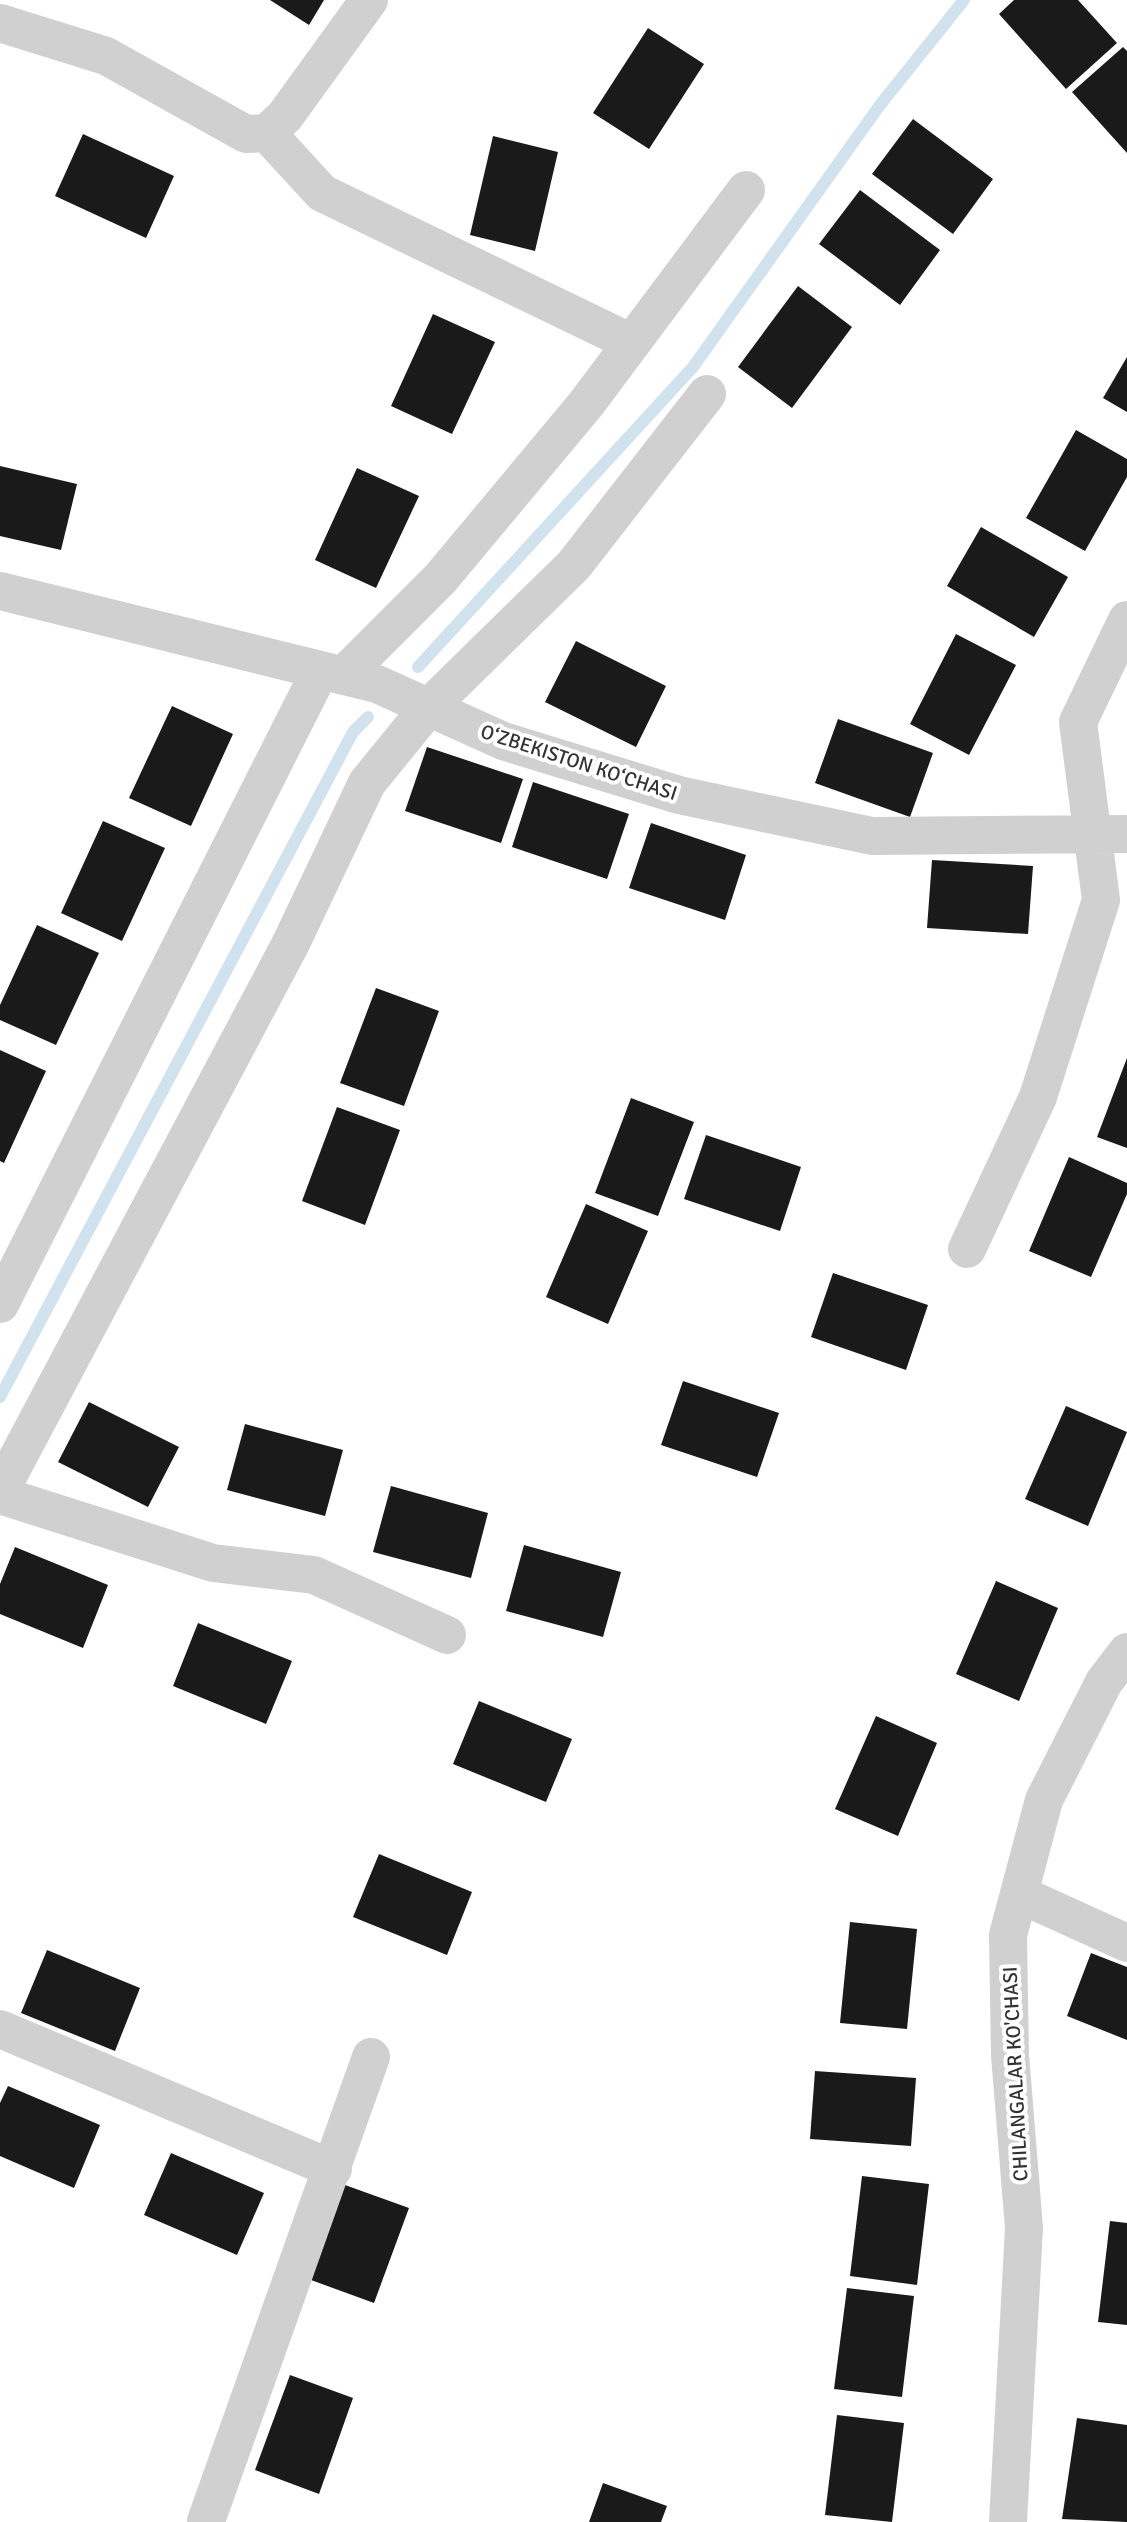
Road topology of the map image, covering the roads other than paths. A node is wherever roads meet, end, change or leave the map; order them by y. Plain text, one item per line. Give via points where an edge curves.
1 (369, 0) edge
2 (0, 23) edge
3 (267, 133) junction
4 (746, 190) dead end
5 (632, 343) junction
6 (707, 394) dead end
7 (0, 591) edge
8 (1127, 620) edge
9 (332, 674) junction
10 (428, 708) junction
11 (1110, 834) edge
12 (967, 1249) dead end
13 (0, 1304) edge
14 (0, 1493) edge
15 (447, 1635) dead end
16 (1127, 1652) edge
17 (1019, 1894) junction
18 (1127, 1943) edge
19 (0, 2029) edge
20 (371, 2057) dead end
21 (333, 2169) junction
22 (206, 2521) edge
23 (1008, 2522) edge

1 - 3 street
2 - 3 street via 106,56 246,134
3 - 5 street via 322,193
4 - 5 street
5 - 9 street via 440,579
6 - 10 street via 574,565
7 - 9 street, O‘ZBEKISTON KO‘CHASI
8 - 11 street via 1078,722
9 - 10 street, O‘ZBEKISTON KO‘CHASI via 377,684
9 - 13 street
10 - 11 street, O‘ZBEKISTON KO‘CHASI via 503,741 679,795 872,836
10 - 14 street via 367,783 291,943
11 - 12 street via 1101,900 1038,1097
14 - 15 street via 213,1563 314,1575
16 - 17 street, CHILANGALAR KO'CHASI via 1104,1682 1044,1800
17 - 18 street
17 - 23 street, CHILANGALAR KO'CHASI via 1008,1935 1010,2055 1024,2228
19 - 21 street
20 - 21 street
21 - 22 street

